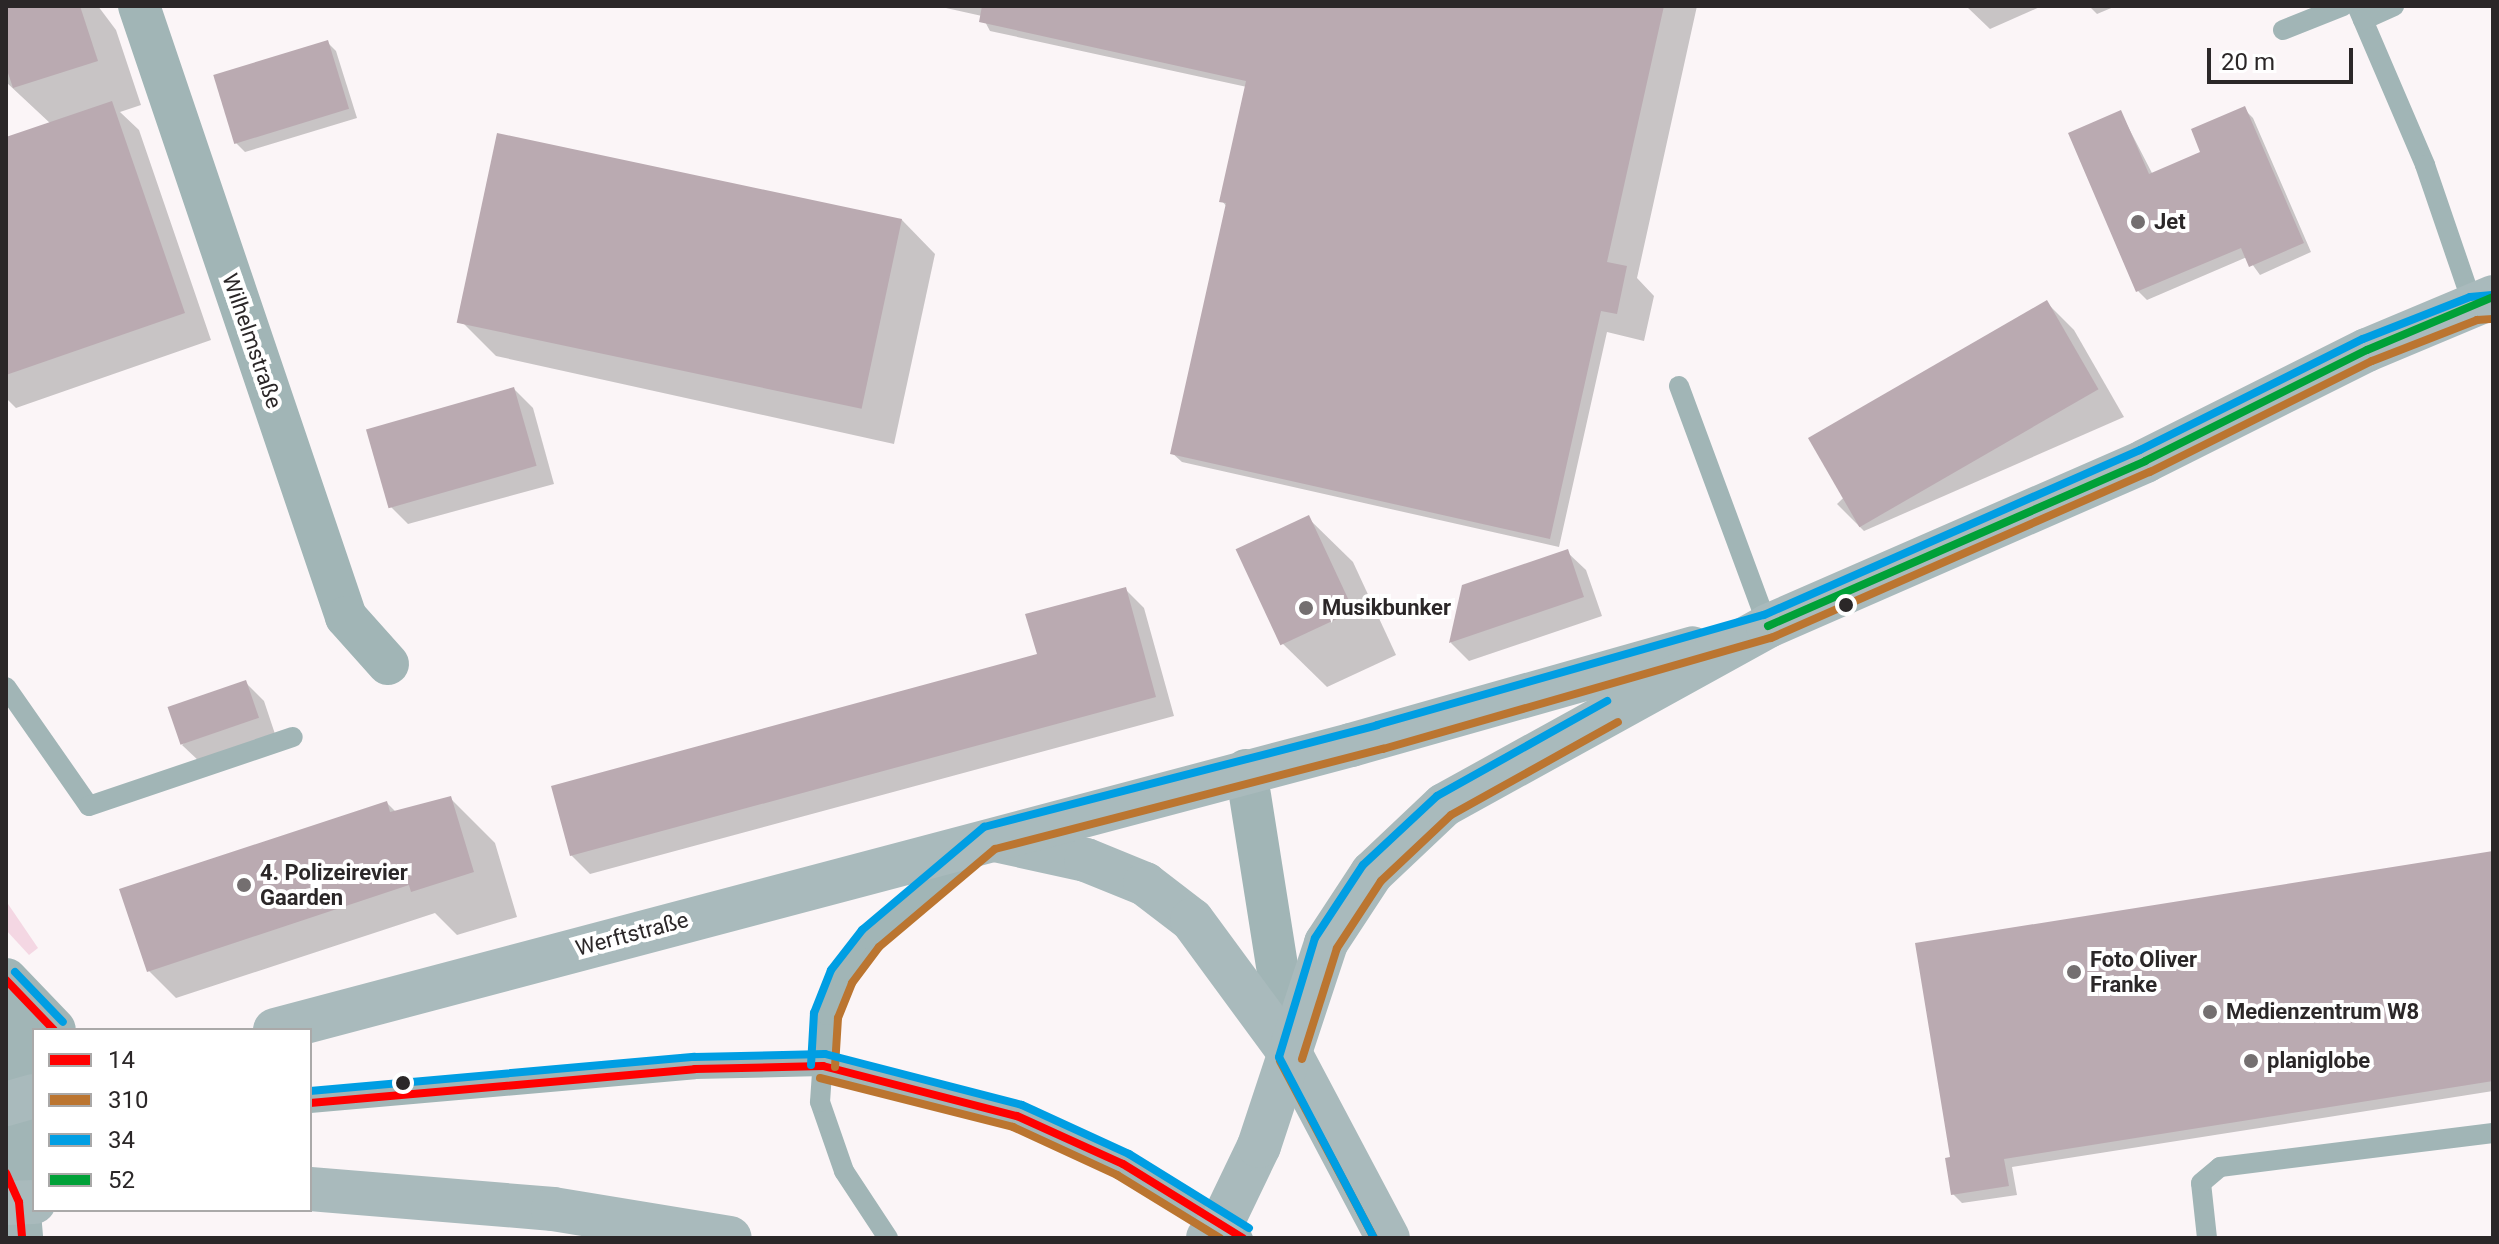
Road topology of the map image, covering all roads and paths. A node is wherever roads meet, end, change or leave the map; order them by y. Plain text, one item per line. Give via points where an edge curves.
1 (139, 6) edge
2 (2343, 6) edge
3 (2394, 6) edge
4 (2360, 13) edge
5 (2283, 30) dead end
6 (2487, 304) edge
7 (1679, 386) dead end
8 (1768, 626) junction
9 (388, 664) dead end
10 (6, 687) edge
11 (293, 737) dead end
12 (1246, 770) junction
13 (989, 838) junction
14 (11, 987) edge
15 (52, 1028) edge
16 (282, 1028) edge
17 (1291, 1055) junction
18 (823, 1066) junction
19 (312, 1103) edge
20 (19, 1104) edge
21 (2493, 1133) edge
22 (312, 1189) edge
23 (20, 1202) edge
24 (1225, 1232) edge
25 (730, 1238) edge
26 (888, 1238) edge
27 (1388, 1238) edge
28 (2207, 1238) edge

1 - 9 street, Wilhelmstraße via 346,617
2 - 5 lane
3 - 4 lane
4 - 6 lane
6 - 8 main road, Werftstraße via 2367,350 2145,461
7 - 8 lane
8 - 12 main road, Werftstraße
8 - 17 main road, Werftstraße via 1444,805 1372,873 1326,943
10 - 11 lane via 89,806
12 - 13 main road, Werftstraße
12 - 17 street, Werftstraße
13 - 16 main road, Werftstraße
13 - 17 main road, Werftstraße via 1086,860 1145,884 1192,920
13 - 18 lane via 870,939 841,977 826,1015
14 - 15 street
14 - 20 street
17 - 24 main road, Werftstraße
17 - 27 main road
18 - 19 lane, Werftstraße via 695,1069
18 - 24 lane, Werftstraße via 1017,1116 1123,1164
18 - 26 lane via 820,1102 844,1171
20 - 23 street
21 - 28 lane via 2220,1167 2201,1183
22 - 25 main road via 553,1209

